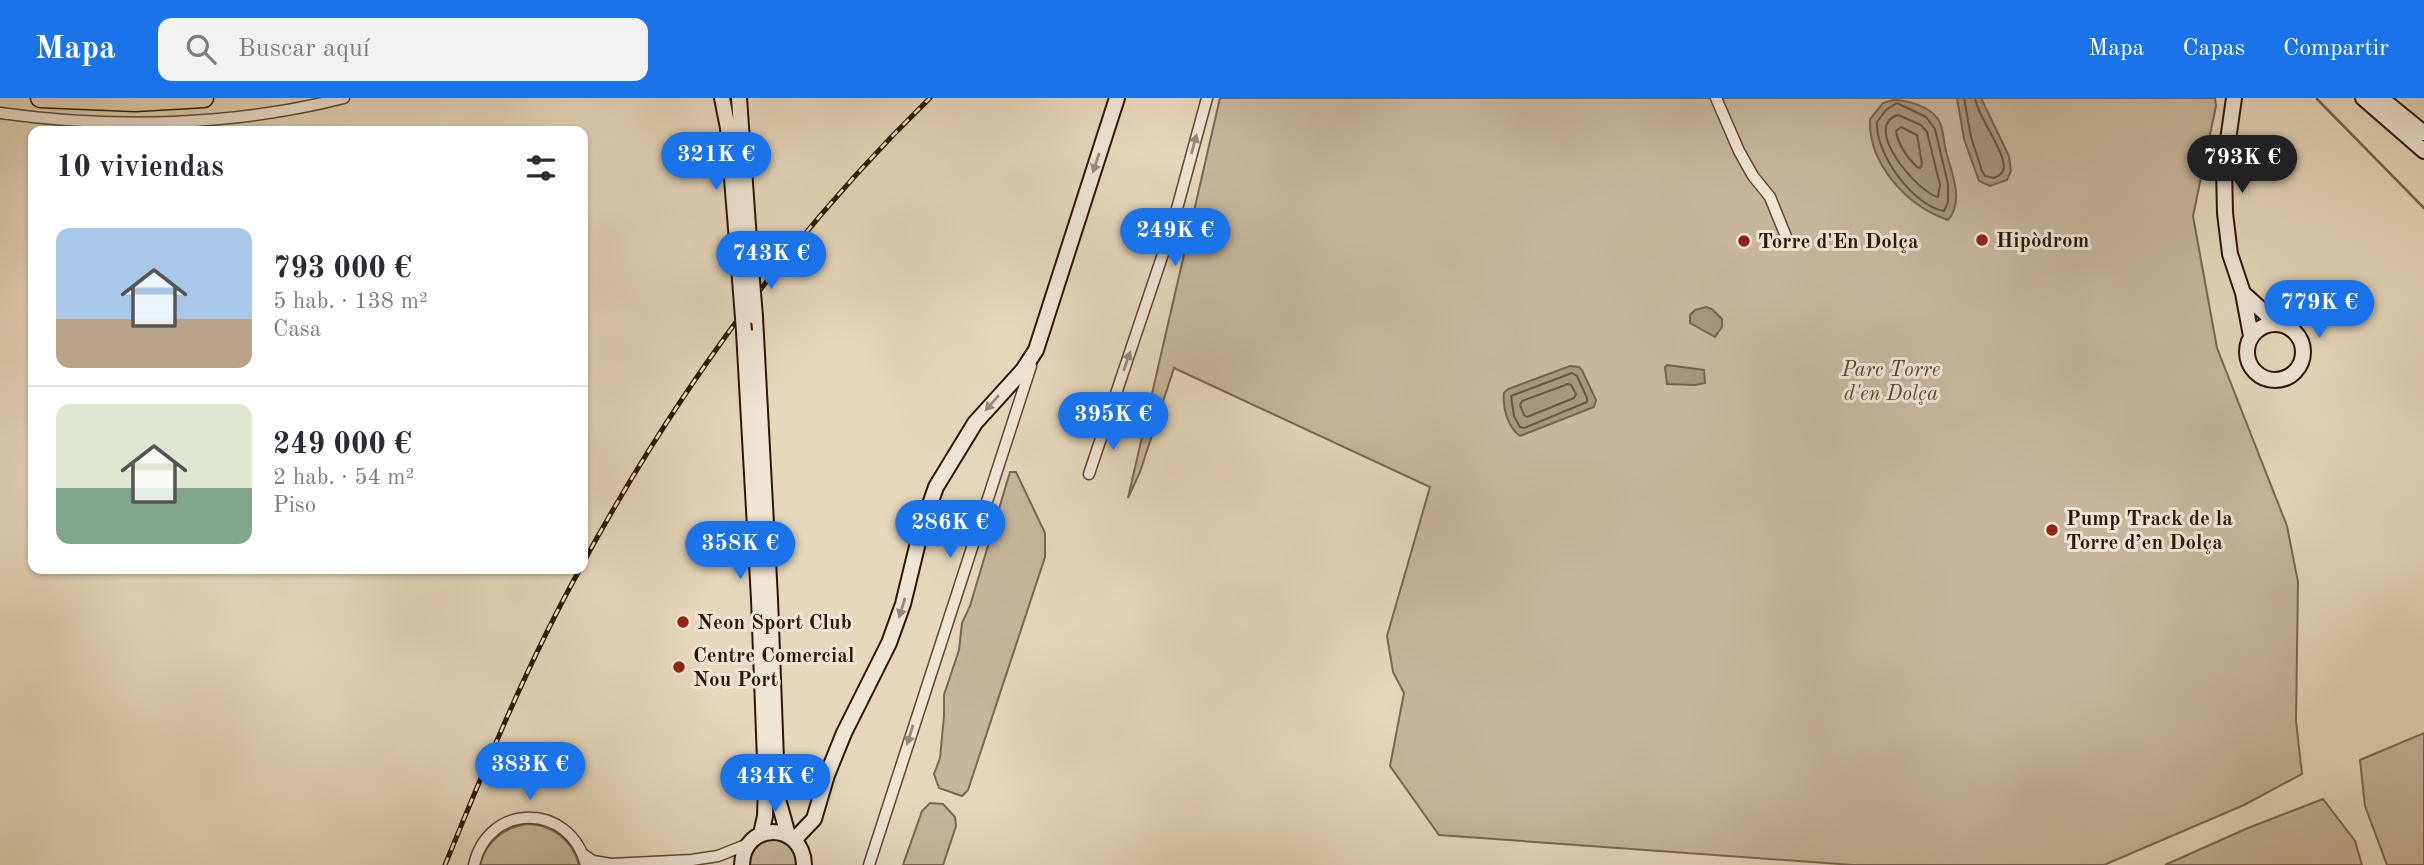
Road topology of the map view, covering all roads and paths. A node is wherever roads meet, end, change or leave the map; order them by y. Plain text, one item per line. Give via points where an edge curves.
1 (40, 98) edge
2 (204, 98) edge
3 (344, 98) edge
4 (722, 98) edge
5 (739, 98) edge
6 (1117, 98) edge
7 (1207, 98) edge
8 (1716, 98) edge
9 (2234, 98) edge
10 (2362, 98) edge
11 (2381, 98) edge
12 (0, 113) edge
13 (2424, 132) edge
14 (2424, 151) edge
15 (1787, 239) dead end
16 (2243, 293) junction
17 (2276, 323) junction
18 (2251, 336) junction
19 (1036, 350) junction
20 (1089, 474) dead end
21 (761, 834) junction
22 (791, 838) junction
23 (748, 844) junction
24 (584, 860) edge
25 (474, 865) edge
26 (742, 865) edge
27 (804, 865) edge
28 (869, 865) edge

1 - 2 highway via 135,102
3 - 12 street via 263,114 143,123 72,122
4 - 21 street, bridge via 744,331 759,598 766,787
5 - 22 street, bridge via 755,317 777,786
6 -> 19 street
20 -> 7 street via 1172,227
8 - 15 street via 1733,140 1770,197
9 - 16 street via 2224,168 2225,213 2230,254
10 - 14 street
11 - 13 street
16 - 17 street
16 - 18 street
17 - 18 street
17 - 18 street via 2294,330 2303,347 2300,365 2286,378 2269,379 2252,369 2246,350
19 -> 22 street via 963,440 936,487 889,643 839,745 814,818
19 -> 28 street
21 - 22 street
21 - 23 street
22 - 27 street via 802,851
23 - 24 street via 692,860 611,864
23 - 26 street
24 - 25 street via 573,838 559,825 541,818 522,818 494,830 479,849

